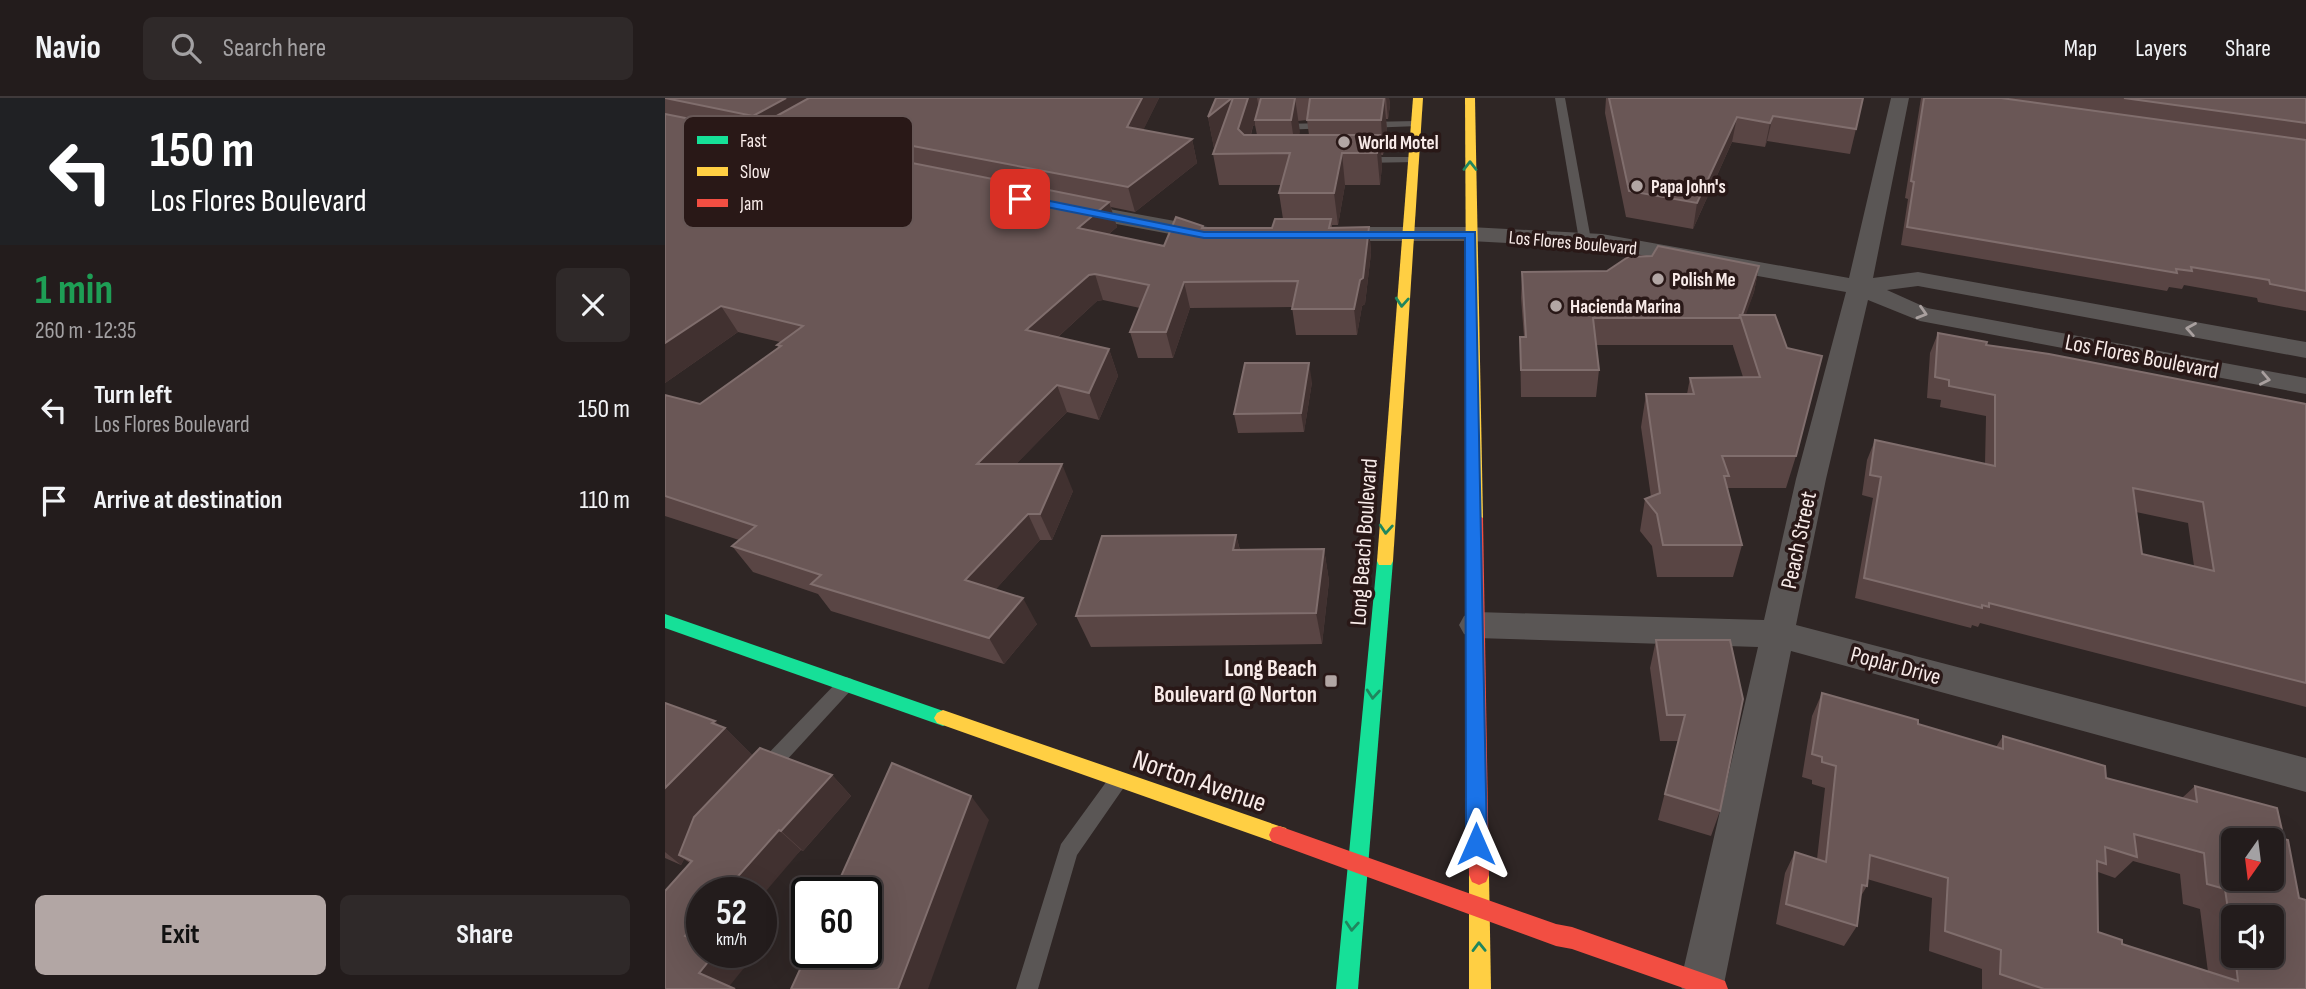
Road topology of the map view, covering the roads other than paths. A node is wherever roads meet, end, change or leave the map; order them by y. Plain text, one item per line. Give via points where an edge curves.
1 (1418, 98) edge
2 (1470, 98) edge
3 (1560, 98) edge
4 (1900, 98) edge
5 (1416, 124) junction
6 (1359, 125) edge
7 (1347, 126) edge
8 (1273, 127) edge
9 (1354, 160) edge
10 (1414, 160) junction
11 (1056, 206) edge
12 (1310, 234) edge
13 (1407, 234) junction
14 (1471, 234) junction
15 (1230, 235) edge
16 (1585, 240) junction
17 (1859, 287) junction
18 (2306, 350) edge
19 (2306, 386) edge
20 (665, 621) edge
21 (1476, 625) junction
22 (1778, 634) junction
23 (846, 684) junction
24 (2306, 775) edge
25 (1119, 779) junction
26 (753, 783) edge
27 (1357, 863) junction
28 (1478, 905) junction
29 (1709, 986) edge
30 (1027, 989) edge
31 (1347, 989) edge
32 (1480, 989) edge

1 - 5 main road, Long Beach Boulevard
14 -> 2 main road
3 - 16 lane
4 - 17 street, Peach Street
5 - 6 lane
5 - 10 main road, Long Beach Boulevard
7 - 8 lane via 1308,132
9 - 10 lane
10 - 13 main road, Long Beach Boulevard
11 - 15 street via 1204,235
12 - 13 street, Los Flores Boulevard
13 - 14 street, Los Flores Boulevard
13 -> 27 main road, Long Beach Boulevard via 1380,626
14 - 16 street, Los Flores Boulevard
14 - 21 main road
16 - 17 street, Los Flores Boulevard
18 -> 17 street, Los Flores Boulevard via 1918,279
17 -> 19 street, Los Flores Boulevard via 1920,314
17 - 22 street, Peach Street
20 - 23 main road, Norton Avenue
21 - 22 street, Poplar Drive
21 - 28 main road
22 - 24 street, Poplar Drive
22 - 29 street, Peach Street
23 - 25 main road, Norton Avenue
23 - 26 lane
25 - 27 main road, Norton Avenue
25 - 30 lane via 1067,851
27 - 28 main road, Norton Avenue
27 -> 31 main road, Long Beach Boulevard
28 - 29 main road, Norton Avenue
32 -> 28 main road

